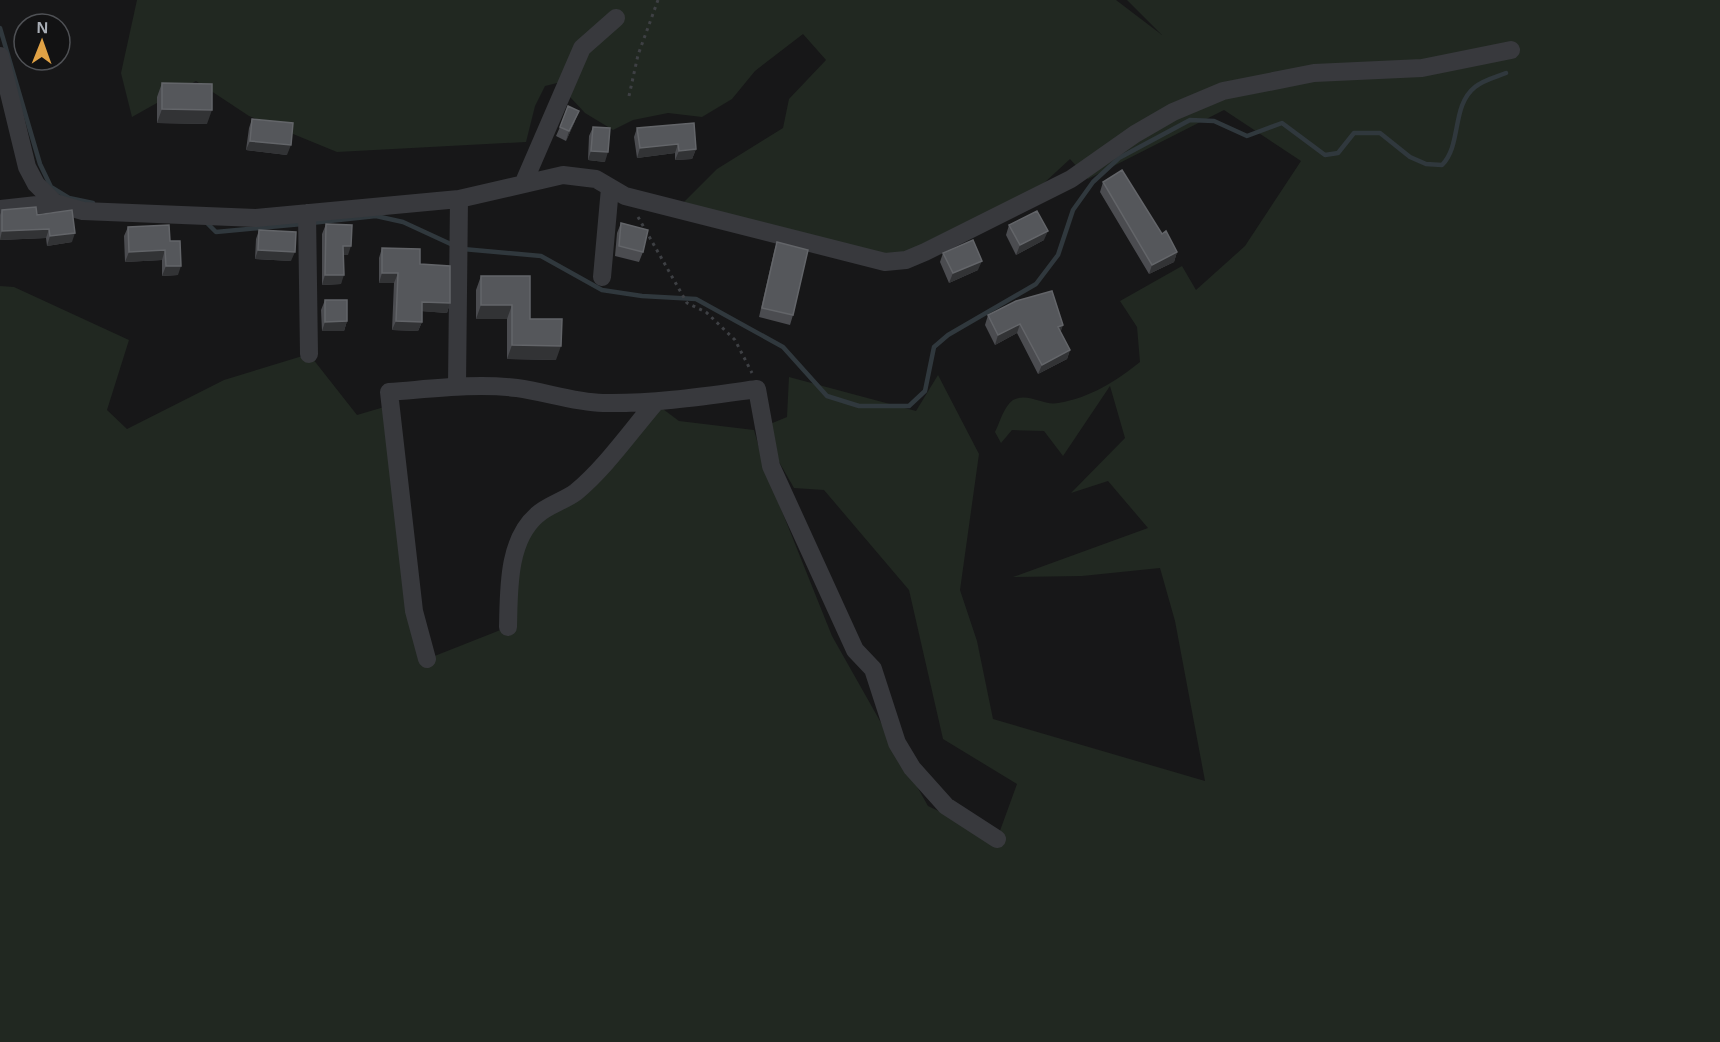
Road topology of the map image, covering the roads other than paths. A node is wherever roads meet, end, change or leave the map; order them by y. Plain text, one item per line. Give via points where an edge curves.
1 (616, 18) dead end
2 (1510, 50) dead end
3 (0, 56) edge
4 (524, 182) junction
5 (618, 192) junction
6 (459, 199) junction
7 (55, 203) junction
8 (0, 209) edge
9 (307, 213) junction
10 (602, 277) dead end
11 (309, 354) dead end
12 (457, 386) junction
13 (655, 403) junction
14 (508, 627) dead end
15 (427, 659) dead end
16 (998, 840) dead end

1 - 4 street via 582,48
2 - 5 street via 1422,68 1314,73 1223,91 1173,112 1071,179 906,260 885,262
3 - 7 street via 27,167 36,184
4 - 5 street via 563,175 596,179
4 - 6 street
5 - 10 street
6 - 9 street
6 - 12 street
7 - 8 street
7 - 9 street via 83,212 184,217 256,218
9 - 11 street
12 - 13 street via 516,388 600,403
12 - 15 street via 389,392 414,611
13 - 14 street via 575,492 538,514 525,528 510,582
13 - 16 street via 757,389 771,466 855,650 873,669 897,743 912,768 946,806

